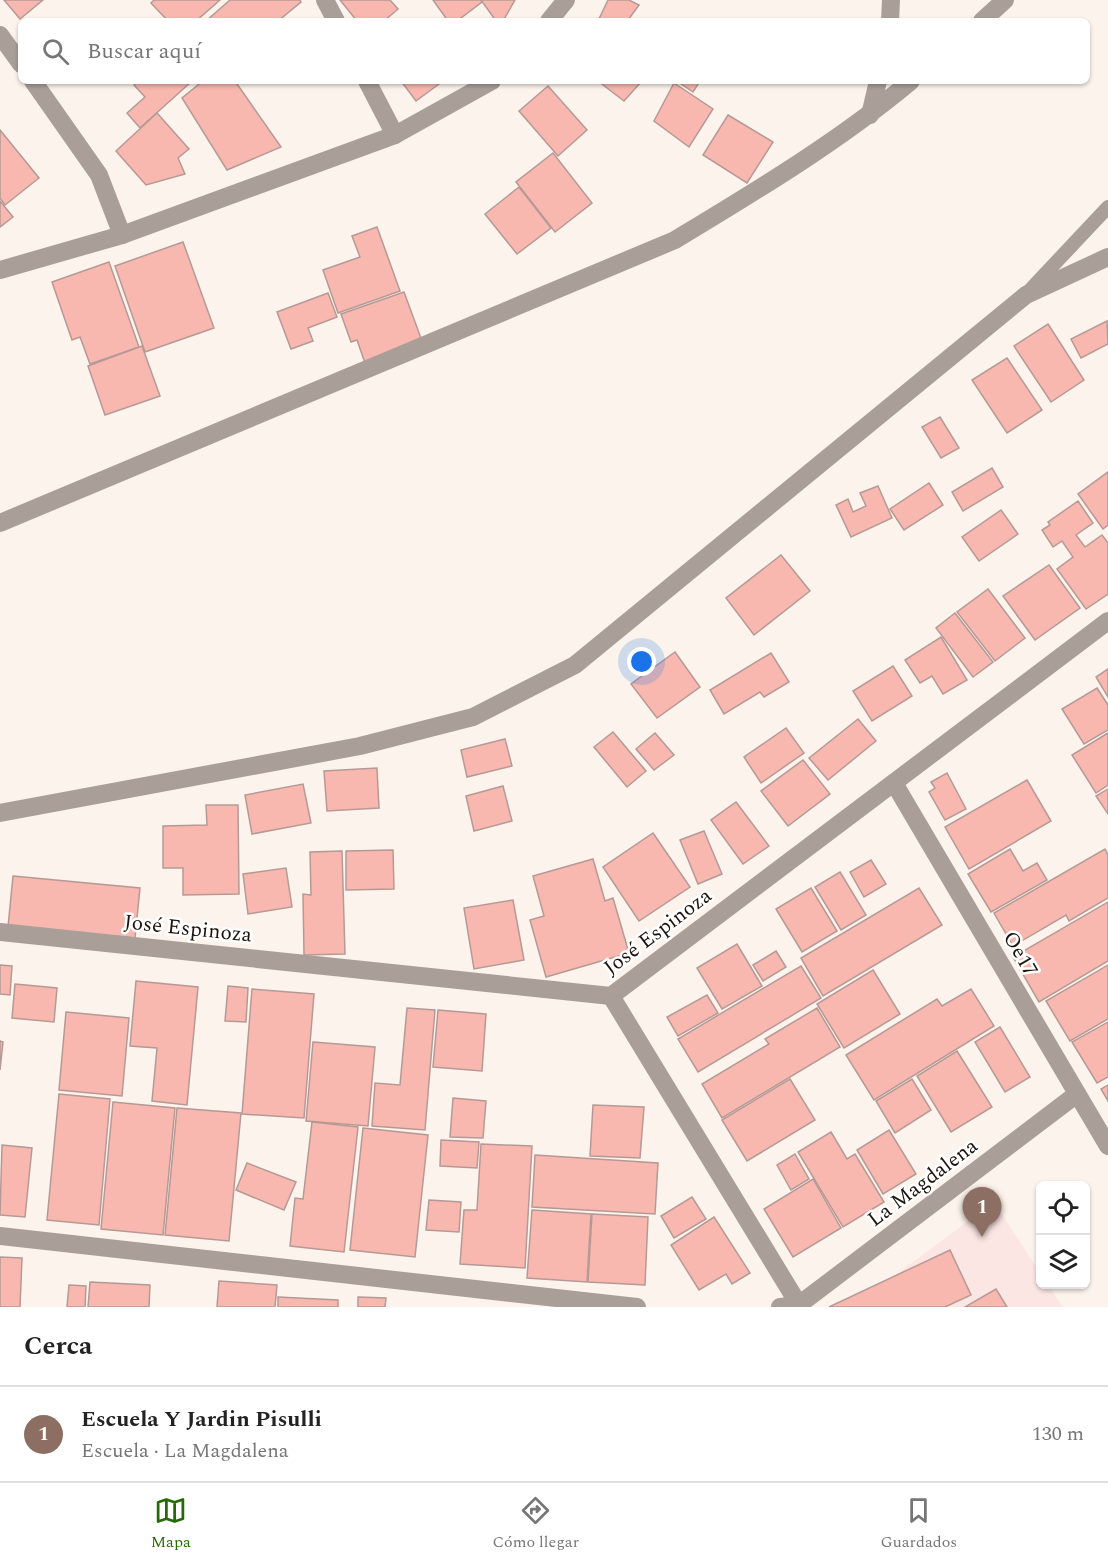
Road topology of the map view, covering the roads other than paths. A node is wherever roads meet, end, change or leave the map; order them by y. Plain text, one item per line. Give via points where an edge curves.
1 (325, 0) edge
2 (566, 0) edge
3 (891, 0) edge
4 (1005, 0) edge
5 (334, 18) edge
6 (551, 18) edge
7 (890, 18) edge
8 (985, 18) edge
9 (0, 35) edge
10 (18, 60) edge
11 (35, 84) edge
12 (369, 84) edge
13 (487, 84) edge
14 (877, 84) edge
15 (907, 84) edge
16 (870, 115) junction
17 (395, 135) junction
18 (1108, 207) edge
19 (122, 236) junction
20 (1108, 257) edge
21 (0, 270) edge
22 (1026, 295) junction
23 (0, 523) edge
24 (1108, 621) edge
25 (894, 783) junction
26 (0, 813) edge
27 (0, 932) edge
28 (611, 996) junction
29 (1077, 1094) junction
30 (1108, 1146) edge
31 (0, 1236) edge
32 (798, 1306) edge
33 (637, 1307) edge
34 (780, 1307) edge

1 - 5 street
2 - 6 street
3 - 7 street
4 - 8 street
9 - 10 street
11 - 19 street via 99,175
12 - 17 street
13 - 17 street
14 - 16 street
15 - 16 street
16 - 23 street via 776,179 675,240
17 - 19 street
18 - 22 lane
19 - 21 street
20 - 22 street
22 - 26 street via 574,665 473,717 360,746
24 - 25 street, José Espinoza
25 - 28 street, José Espinoza
25 - 29 street, Oe17
27 - 28 street, José Espinoza
28 - 32 street
29 - 30 street, Oe17
29 - 32 street, La Magdalena
31 - 33 street
32 - 34 street

